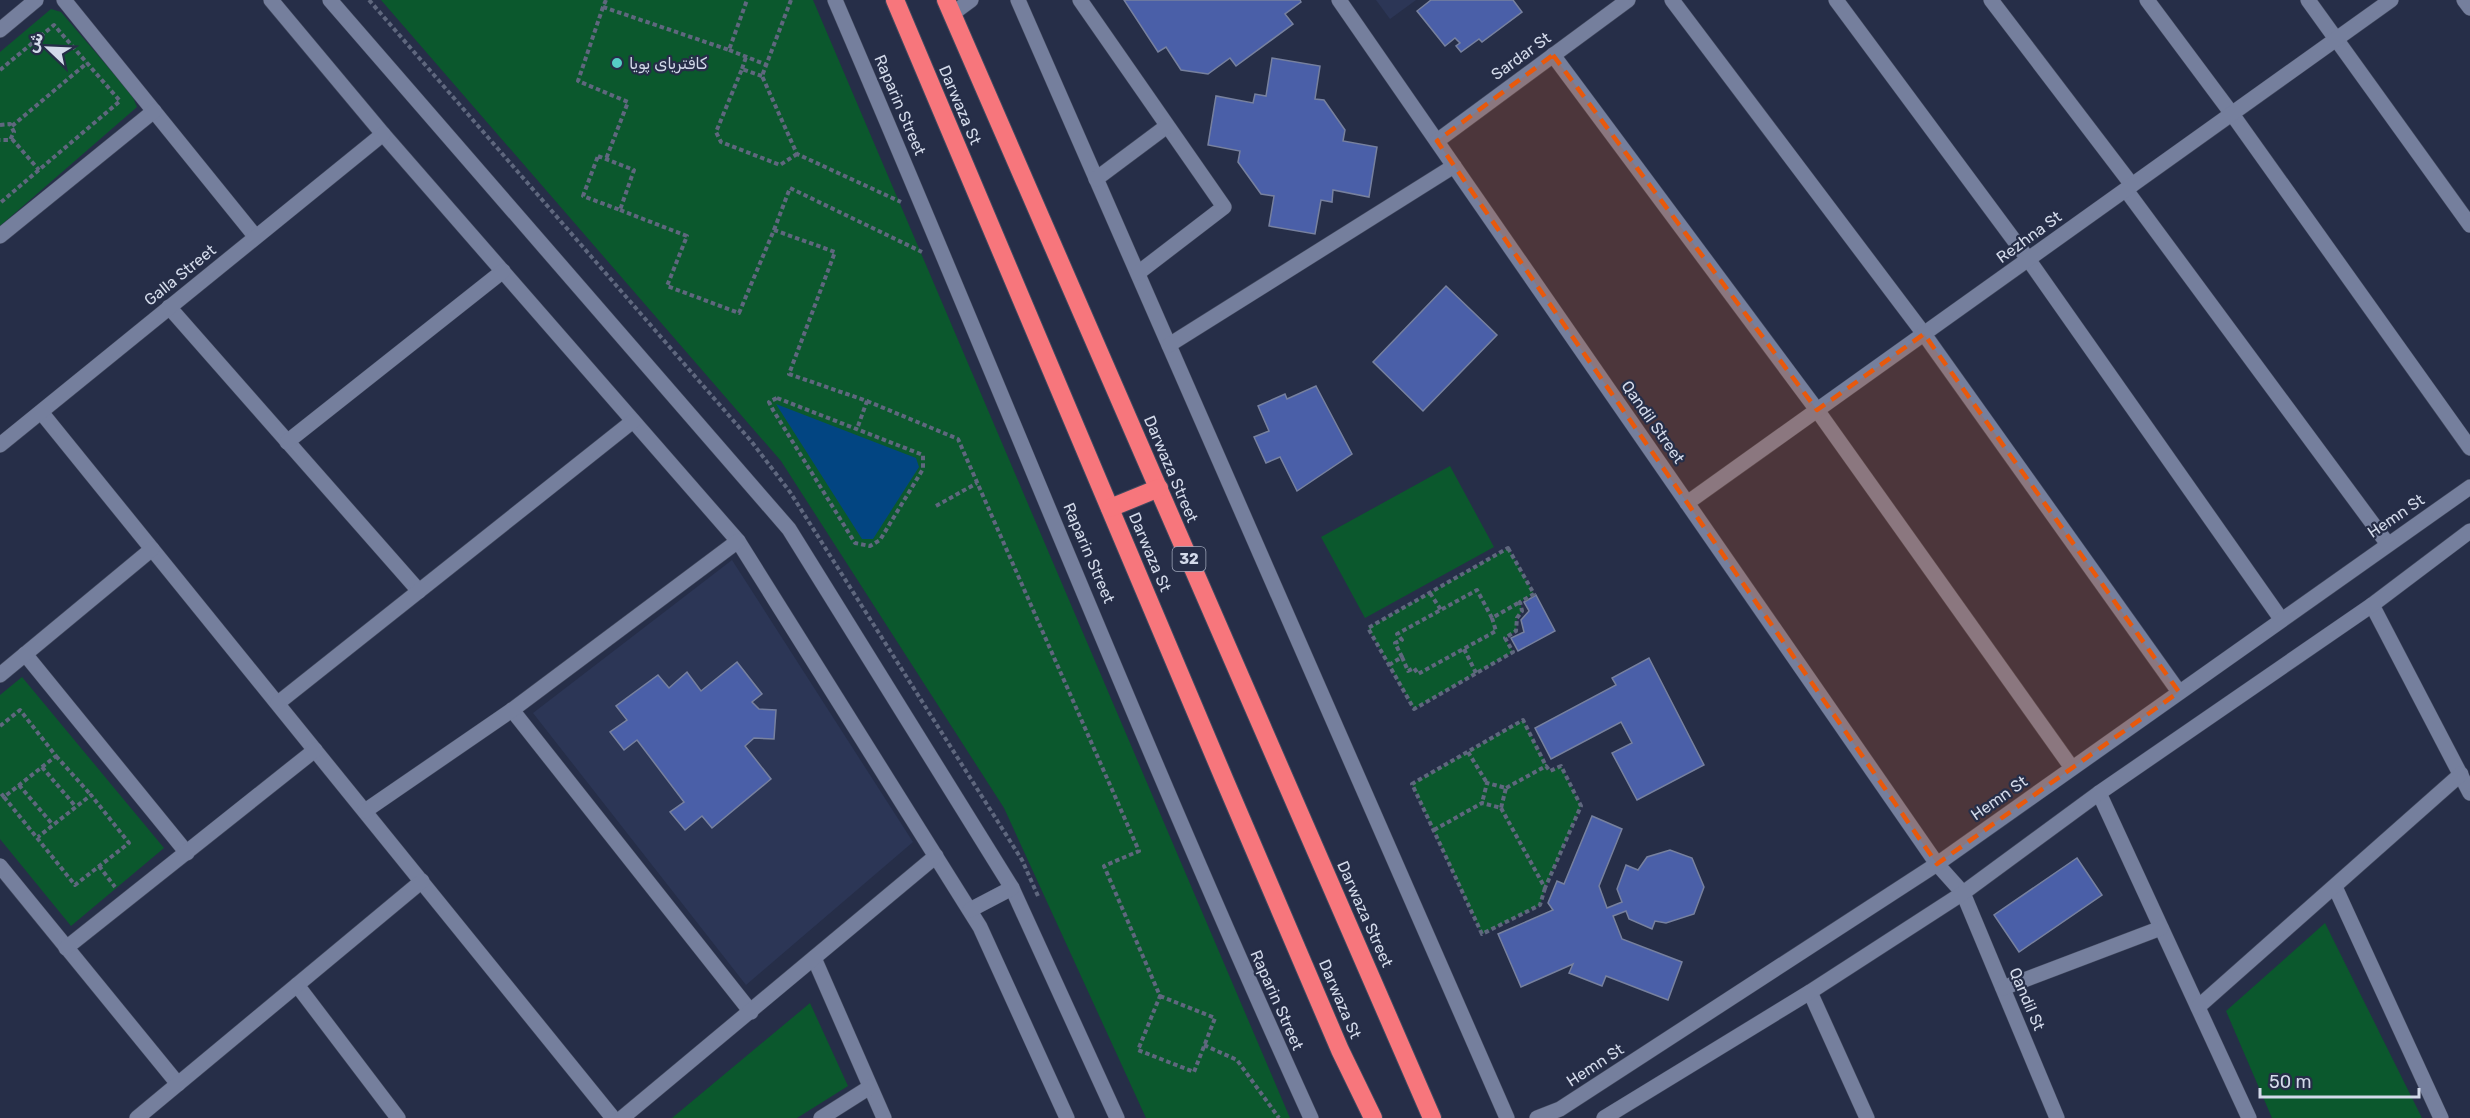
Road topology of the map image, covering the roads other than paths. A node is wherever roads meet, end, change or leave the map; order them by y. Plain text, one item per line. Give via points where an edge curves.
1 (36, 0) edge
2 (64, 0) edge
3 (271, 0) edge
4 (330, 0) edge
5 (835, 0) edge
6 (895, 0) edge
7 (971, 0) edge
8 (1018, 0) edge
9 (1080, 0) edge
10 (1339, 0) edge
11 (1672, 0) edge
12 (1836, 0) edge
13 (1991, 0) edge
14 (2147, 0) edge
15 (2308, 0) edge
16 (2391, 0) edge
17 (2464, 0) edge
18 (1623, 1) edge
19 (949, 7) edge
20 (2470, 9) edge
21 (0, 30) edge
22 (2337, 39) junction
23 (1553, 55) junction
24 (154, 111) junction
25 (2232, 114) junction
26 (1167, 126) junction
27 (383, 134) junction
28 (1437, 141) junction
29 (1454, 166) junction
30 (1096, 179) junction
31 (2129, 188) junction
32 (2470, 225) edge
33 (0, 236) edge
34 (255, 236) junction
35 (2028, 260) junction
36 (503, 272) junction
37 (1138, 273) junction
38 (169, 308) junction
39 (1924, 334) junction
40 (1169, 345) junction
41 (1817, 410) junction
42 (41, 412) junction
43 (633, 421) junction
44 (288, 442) junction
45 (0, 445) edge
46 (2470, 448) edge
47 (2470, 487) edge
48 (1159, 488) junction
49 (1687, 502) junction
50 (1110, 508) junction
51 (2470, 531) edge
52 (738, 541) junction
53 (2387, 543) junction
54 (152, 549) junction
55 (419, 591) junction
56 (2372, 605) junction
57 (2281, 619) junction
58 (25, 654) junction
59 (0, 675) edge
60 (2179, 692) junction
61 (278, 703) junction
62 (512, 710) junction
63 (315, 750) junction
64 (2072, 768) junction
65 (2461, 774) junction
66 (2099, 793) junction
67 (2470, 793) edge
68 (365, 811) junction
69 (186, 852) junction
70 (936, 856) junction
71 (1937, 864) junction
72 (0, 866) edge
73 (422, 882) junction
74 (2335, 887) junction
75 (1012, 888) junction
76 (1963, 893) junction
77 (970, 910) junction
78 (2161, 928) junction
79 (66, 948) junction
80 (814, 958) junction
81 (297, 985) junction
82 (2003, 988) junction
83 (1810, 992) junction
84 (2198, 1007) junction
85 (751, 1012) junction
86 (178, 1084) junction
87 (870, 1087) junction
88 (1433, 1117) edge
89 (137, 1118) edge
90 (398, 1118) edge
91 (613, 1118) edge
92 (622, 1118) edge
93 (821, 1118) edge
94 (884, 1118) edge
95 (1067, 1118) edge
96 (1117, 1118) edge
97 (1311, 1118) edge
98 (1373, 1118) edge
99 (1507, 1118) edge
100 (1537, 1118) edge
101 (1604, 1118) edge
102 (1866, 1118) edge
103 (2057, 1118) edge
104 (2249, 1118) edge
105 (2441, 1118) edge

1 - 21 street
2 - 24 street
3 - 27 street
4 - 75 street via 789,529
5 - 97 street, Raparin Street via 1232,944
6 - 50 highway, Darwaza St
7 - 19 street
8 - 30 street
9 - 26 street
10 - 28 street, Qandil Street
11 - 39 street
12 - 35 street
13 - 31 street
14 - 25 street
15 - 22 street
16 - 22 street, Rezhna St
17 - 20 street
18 - 23 street, Sardar St
19 - 48 highway, Darwaza Street / 32
22 - 25 street, Rezhna St
22 - 32 street
23 - 28 street, Sardar St
23 - 41 street
24 - 33 street
24 - 34 street
25 - 31 street, Rezhna St
25 - 46 street
26 - 30 street
26 - 37 street via 1224,207
27 - 34 street, Galla Street
27 - 36 street
28 - 29 street, Qandil Street
29 - 40 street
29 - 49 street, Qandil Street
30 - 37 street
31 - 35 street, Rezhna St
31 - 53 street
34 - 38 street, Galla Street
35 - 39 street, Rezhna St
35 - 57 street
36 - 43 street
36 - 44 street
37 - 40 street
38 - 42 street, Galla Street
38 - 44 street
39 - 41 street, Rezhna St
39 - 60 street
40 - 99 street
41 - 49 street, Rezhna St
41 - 64 street
42 - 45 street, Galla Street
42 - 54 street
43 - 52 street
43 - 55 street
44 - 55 street
47 - 53 street, Hemn St
48 - 50 highway
48 - 88 highway, Darwaza Street / 32
49 - 71 street, Qandil Street
50 - 98 highway, Darwaza St
51 - 56 street
52 - 62 street
52 - 70 street
53 - 57 street, Hemn St
54 - 58 street
54 - 61 street
55 - 61 street
56 - 65 street
56 - 66 street
57 - 60 street, Hemn St
58 - 59 street
58 - 69 street
60 - 64 street, Hemn St
61 - 63 street
62 - 68 street
62 - 85 street
63 - 68 street
63 - 69 street
64 - 71 street, Hemn St
65 - 67 street
65 - 74 street
66 - 76 street
66 - 78 street
68 - 73 street
69 - 79 street
70 - 77 street
70 - 80 street
71 - 76 street, Qandil St
71 - 100 street, Hemn St via 1560,1109
72 - 79 street
73 - 81 street
73 - 91 street
74 - 84 street
74 - 105 street
75 - 77 street
75 - 96 street
76 - 82 street, Qandil St
76 - 83 street
77 - 95 street
78 - 82 street
78 - 84 street
79 - 86 street
80 - 85 street
80 - 87 street
81 - 86 street
81 - 90 street
82 - 103 street, Qandil St
83 - 101 street
83 - 102 street
84 - 104 street
85 - 92 street
86 - 89 street
87 - 93 street
87 - 94 street

